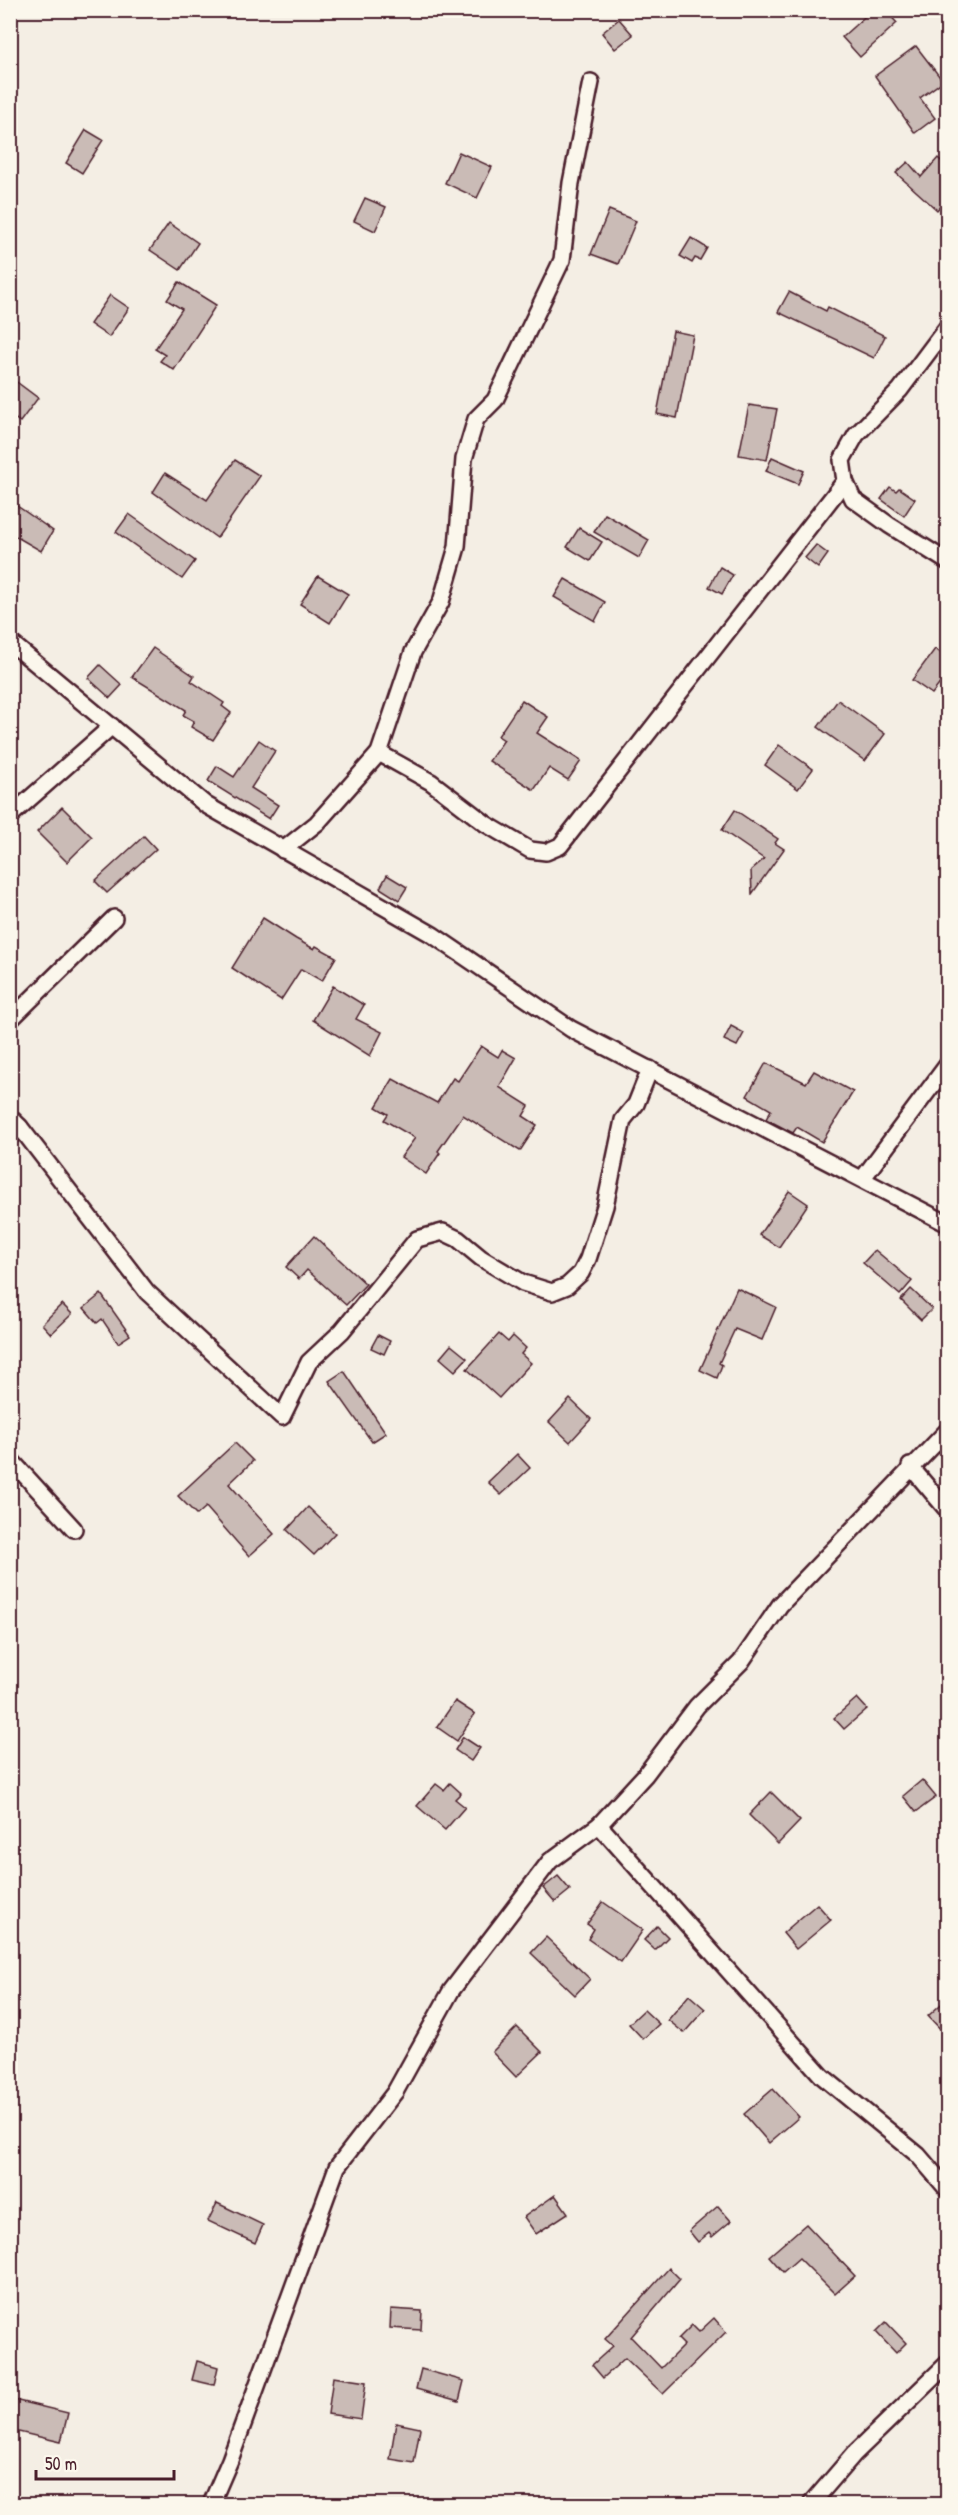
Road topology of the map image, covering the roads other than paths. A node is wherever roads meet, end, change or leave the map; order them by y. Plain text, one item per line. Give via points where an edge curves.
1 (591, 82) dead end
2 (948, 326) edge
3 (845, 481) junction
4 (948, 562) edge
5 (10, 642) edge
6 (112, 726) junction
7 (379, 753) junction
8 (10, 816) edge
9 (283, 850) junction
10 (114, 918) dead end
11 (10, 1020) edge
12 (948, 1064) edge
13 (650, 1068) junction
14 (14, 1127) edge
15 (863, 1178) junction
16 (948, 1224) edge
17 (948, 1430) edge
18 (10, 1460) edge
19 (910, 1466) junction
20 (948, 1511) edge
21 (74, 1529) dead end
22 (599, 1825) junction
23 (948, 2190) edge
24 (948, 2363) edge
25 (211, 2505) edge
26 (812, 2505) edge

1 - 7 street via 571,183 562,260 495,400 476,420 464,459 457,547 441,602 413,652
2 - 3 street via 900,390 856,435 842,460
3 - 4 street via 853,499
3 - 7 street via 560,846 546,852 530,850 486,824 431,782
5 - 6 street
6 - 8 street
6 - 9 street via 206,805
7 - 9 street via 317,822
9 - 13 street via 433,934 571,1029
10 - 11 street
12 - 15 street
13 - 14 street via 636,1104 623,1120 605,1206 581,1273 567,1286 552,1292 523,1283 443,1232 417,1239 342,1331 309,1362 282,1417 147,1292
13 - 15 street
15 - 16 street
17 - 19 street
18 - 21 street
19 - 20 street
19 - 22 street via 780,1605 741,1662 697,1706 645,1775
22 - 23 street via 822,2076 918,2156
22 - 25 street via 550,1861 451,1990 395,2092 337,2167
24 - 26 street via 854,2454

